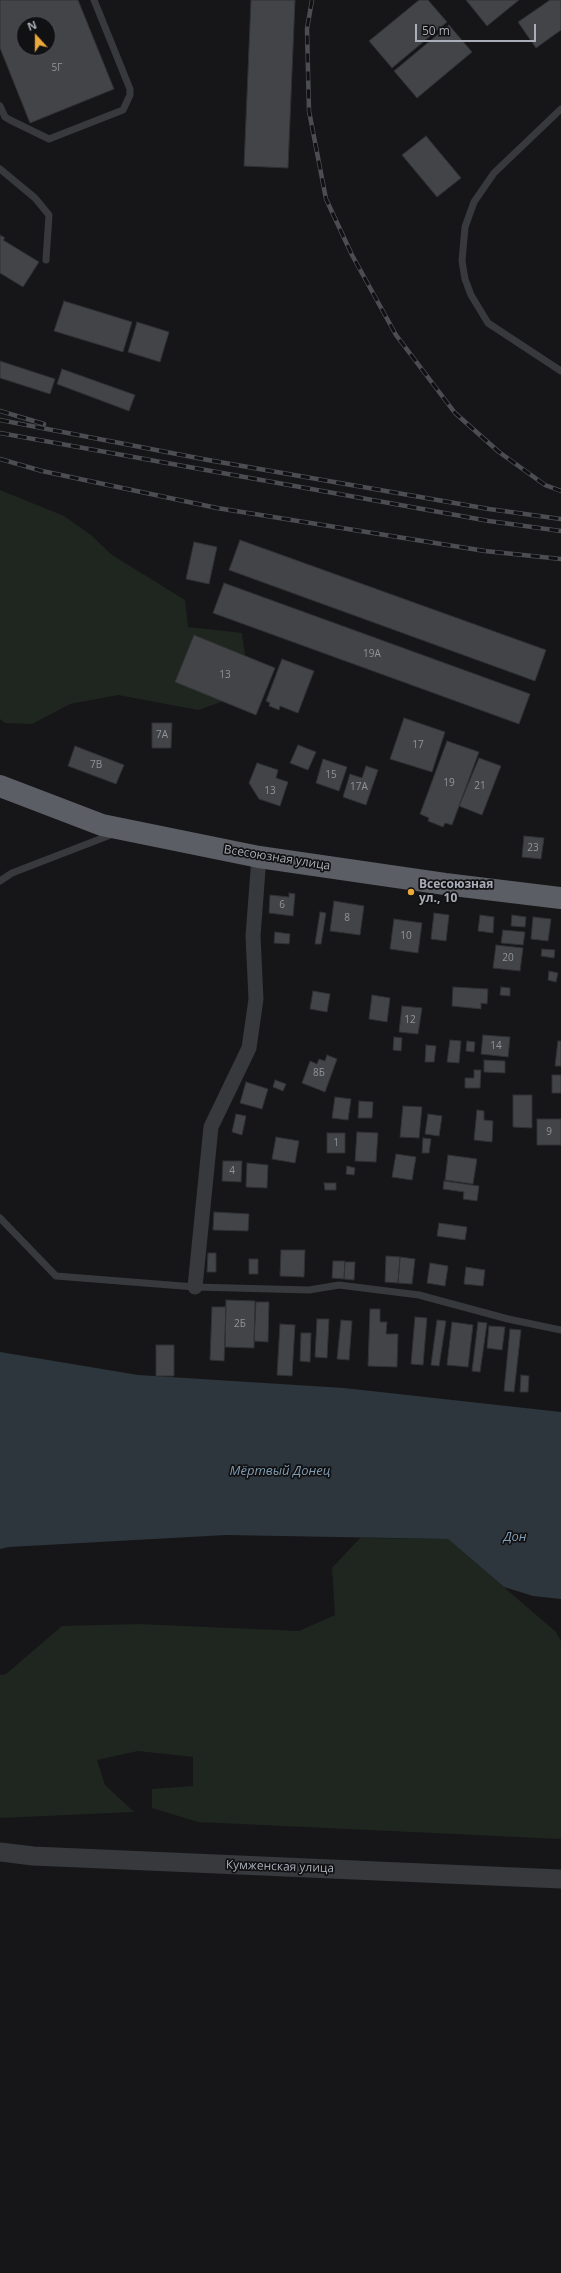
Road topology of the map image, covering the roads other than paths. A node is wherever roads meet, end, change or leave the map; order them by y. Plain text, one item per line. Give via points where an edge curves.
1 (94, 0) edge
2 (0, 106) edge
3 (561, 109) edge
4 (0, 169) edge
5 (46, 260) dead end
6 (561, 371) edge
7 (0, 786) edge
8 (125, 830) junction
9 (259, 857) junction
10 (0, 881) edge
11 (561, 898) edge
12 (0, 1218) edge
13 (195, 1287) junction
14 (561, 1330) edge
15 (0, 1852) edge
16 (561, 1879) edge

1 - 2 lane via 130,89 123,110 49,139 5,117
3 - 6 lane via 494,173 474,202 466,227 462,261 471,294 488,323
4 - 5 lane via 35,198 49,215
7 - 8 highway, Всесоюзная улица via 102,826
8 - 9 highway, Всесоюзная улица
8 - 10 lane via 12,873
9 - 11 highway, Всесоюзная улица
9 - 13 street via 253,936 256,999 249,1048 211,1127
12 - 13 lane via 56,1276
13 - 14 lane via 309,1290 339,1285 419,1295 508,1319
15 - 16 street, Кумженская улица via 33,1856

